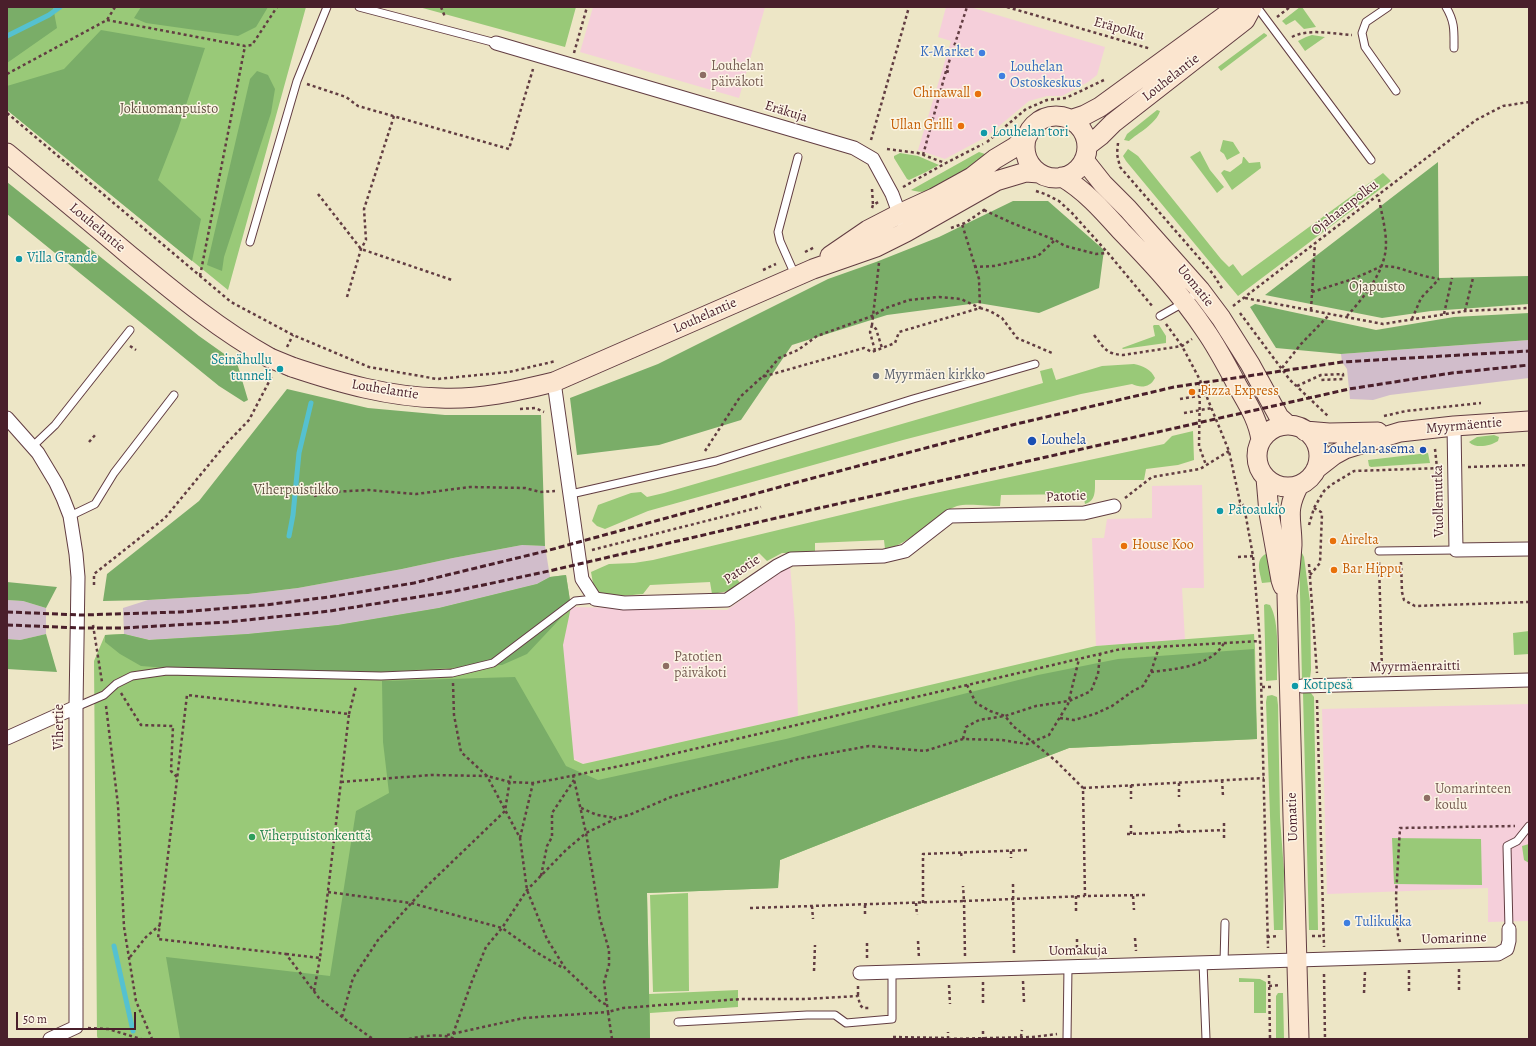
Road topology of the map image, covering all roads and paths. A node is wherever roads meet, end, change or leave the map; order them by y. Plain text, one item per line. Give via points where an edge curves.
1 (114, 7) edge
2 (277, 7) edge
3 (326, 7) edge
4 (358, 7) edge
5 (442, 7) edge
6 (587, 7) edge
7 (909, 7) edge
8 (967, 7) edge
9 (1007, 7) edge
10 (1241, 7) edge
11 (1252, 7) edge
12 (1257, 7) edge
13 (1388, 7) edge
14 (1446, 7) edge
15 (445, 17) dead end
16 (107, 20) junction
17 (1363, 35) junction
18 (496, 43) joint
19 (1283, 43) junction
20 (245, 46) junction
21 (1454, 48) dead end
22 (573, 54) dead end
23 (1149, 54) dead end
24 (540, 69) dead end
25 (946, 70) junction
26 (950, 72) dead end
27 (7, 74) edge
28 (1109, 78) dead end
29 (297, 81) junction
30 (1396, 91) dead end
31 (1529, 102) edge
32 (7, 113) edge
33 (394, 116) junction
34 (1070, 120) junction
35 (1028, 135) junction
36 (871, 140) dead end
37 (887, 149) dead end
38 (7, 153) edge
39 (1086, 153) junction
40 (923, 155) junction
41 (798, 157) dead end
42 (1371, 160) dead end
43 (946, 163) junction
44 (1039, 173) junction
45 (1062, 177) junction
46 (871, 183) dead end
47 (318, 194) dead end
48 (892, 194) junction
49 (1378, 195) junction
50 (874, 205) junction
51 (984, 210) dead end
52 (870, 213) dead end
53 (899, 214) junction
54 (962, 224) dead end
55 (906, 232) junction
56 (1055, 240) junction
57 (250, 242) dead end
58 (1316, 243) junction
59 (817, 246) dead end
60 (360, 249) junction
61 (1108, 253) dead end
62 (879, 262) dead end
63 (1382, 266) junction
64 (974, 267) junction
65 (792, 268) junction
66 (813, 269) junction
67 (759, 272) dead end
68 (200, 276) junction
69 (1452, 278) dead end
70 (1473, 278) dead end
71 (452, 280) dead end
72 (1200, 290) junction
73 (1312, 292) junction
74 (347, 297) dead end
75 (1244, 298) junction
76 (1184, 302) junction
77 (980, 308) junction
78 (1529, 308) edge
79 (1311, 310) junction
80 (1465, 311) junction
81 (1330, 314) junction
82 (1444, 314) junction
83 (872, 316) junction
84 (1160, 316) dead end
85 (1347, 317) junction
86 (1221, 318) junction
87 (1412, 319) junction
88 (872, 325) junction
89 (130, 330) dead end
90 (1205, 330) junction
91 (293, 335) junction
92 (1094, 335) dead end
93 (286, 348) dead end
94 (882, 348) junction
95 (875, 350) junction
96 (1052, 353) dead end
97 (560, 360) dead end
98 (1035, 364) dead end
99 (272, 366) junction
100 (1282, 368) dead end
101 (762, 377) junction
102 (1200, 380) dead end
103 (1319, 380) dead end
104 (554, 382) junction
105 (1297, 386) dead end
106 (174, 395) dead end
107 (1206, 395) dead end
108 (1180, 399) dead end
109 (1480, 403) dead end
110 (1212, 408) dead end
111 (1200, 410) junction
112 (1184, 413) dead end
113 (1393, 414) dead end
114 (7, 418) edge
115 (1529, 421) edge
116 (1454, 426) junction
117 (1297, 428) junction
118 (1400, 432) junction
119 (96, 434) dead end
120 (1261, 440) junction
121 (89, 442) dead end
122 (33, 446) junction
123 (1435, 449) dead end
124 (1229, 451) dead end
125 (706, 463) junction
126 (1206, 465) junction
127 (1437, 468) dead end
128 (1316, 469) junction
129 (1354, 471) dead end
130 (1266, 478) junction
131 (1299, 485) junction
132 (558, 491) dead end
133 (571, 494) junction
134 (314, 496) dead end
135 (1240, 502) dead end
136 (1114, 506) joint
137 (1238, 506) dead end
138 (1244, 506) junction
139 (761, 507) dead end
140 (1314, 508) junction
141 (70, 516) junction
142 (1309, 529) dead end
143 (1529, 548) edge
144 (1456, 550) junction
145 (1379, 551) joint
146 (1401, 551) junction
147 (579, 553) junction
148 (1252, 556) junction
149 (1238, 557) dead end
150 (1309, 562) dead end
151 (1310, 576) junction
152 (94, 589) dead end
153 (1287, 595) junction
154 (595, 599) junction
155 (1529, 602) edge
156 (92, 619) dead end
157 (1260, 641) junction
158 (1224, 643) junction
159 (1159, 647) junction
160 (1100, 654) junction
161 (1079, 659) junction
162 (1151, 672) junction
163 (452, 673) junction
164 (358, 676) junction
165 (1529, 680) edge
166 (116, 684) junction
167 (1383, 684) junction
168 (968, 685) junction
169 (1317, 685) junction
170 (1302, 686) dead end
171 (1262, 687) junction
172 (1276, 687) dead end
173 (104, 695) junction
174 (1069, 701) junction
175 (76, 707) junction
176 (349, 714) junction
177 (1005, 716) junction
178 (1060, 718) junction
179 (7, 738) edge
180 (963, 739) junction
181 (1033, 741) junction
182 (511, 773) dead end
183 (573, 775) junction
184 (487, 776) junction
185 (177, 778) junction
186 (1264, 778) junction
187 (574, 780) junction
188 (1222, 780) junction
189 (341, 782) junction
190 (510, 782) junction
191 (533, 783) junction
192 (1178, 783) junction
193 (1131, 785) junction
194 (1083, 788) junction
195 (1223, 796) dead end
196 (1179, 797) dead end
197 (1131, 799) dead end
198 (580, 808) junction
199 (506, 811) junction
200 (618, 818) junction
201 (1224, 823) dead end
202 (1179, 824) dead end
203 (1131, 825) dead end
204 (1525, 826) edge
205 (1224, 830) junction
206 (1180, 832) junction
207 (586, 833) junction
208 (520, 838) junction
209 (1224, 839) dead end
210 (1028, 850) dead end
211 (1011, 851) junction
212 (961, 853) junction
213 (1012, 858) dead end
214 (962, 859) dead end
215 (541, 876) junction
216 (1013, 884) dead end
217 (963, 886) dead end
218 (527, 890) junction
219 (328, 892) junction
220 (1076, 896) junction
221 (1085, 896) junction
222 (1133, 896) junction
223 (1145, 896) dead end
224 (1013, 899) junction
225 (964, 901) junction
226 (411, 903) junction
227 (916, 903) junction
228 (923, 903) junction
229 (865, 904) junction
230 (812, 906) junction
231 (750, 908) dead end
232 (1134, 910) dead end
233 (1076, 911) dead end
234 (917, 915) dead end
235 (865, 917) dead end
236 (813, 919) dead end
237 (1225, 923) dead end
238 (160, 925) junction
239 (502, 928) junction
240 (1509, 929) joint
241 (1135, 938) dead end
242 (1077, 939) dead end
243 (918, 941) dead end
244 (1400, 942) junction
245 (1404, 942) dead end
246 (867, 943) dead end
247 (815, 945) dead end
248 (1398, 945) dead end
249 (286, 954) junction
250 (1136, 955) dead end
251 (129, 957) junction
252 (1077, 957) dead end
253 (320, 958) junction
254 (1324, 960) junction
255 (918, 961) dead end
256 (1297, 961) junction
257 (868, 962) dead end
258 (1268, 962) junction
259 (1204, 963) junction
260 (1224, 963) junction
261 (1068, 967) junction
262 (1459, 967) dead end
263 (565, 968) junction
264 (1014, 968) junction
265 (1409, 968) dead end
266 (1364, 969) dead end
267 (965, 970) junction
268 (814, 971) dead end
269 (892, 972) junction
270 (860, 973) dead end
271 (1023, 980) dead end
272 (949, 982) dead end
273 (983, 982) dead end
274 (1458, 990) dead end
275 (314, 991) junction
276 (1409, 992) dead end
277 (1364, 994) dead end
278 (1024, 1002) dead end
279 (950, 1004) dead end
280 (983, 1004) dead end
281 (607, 1005) junction
282 (892, 1008) junction
283 (608, 1012) junction
284 (342, 1017) junction
285 (678, 1022) dead end
286 (76, 1027) junction
287 (1022, 1030) dead end
288 (982, 1031) dead end
289 (948, 1032) dead end
290 (453, 1034) junction
291 (447, 1035) junction
292 (1067, 1036) edge
293 (893, 1037) dead end
294 (1022, 1037) junction
295 (983, 1038) junction
296 (50, 1039) edge
297 (141, 1039) edge
298 (152, 1039) edge
299 (373, 1039) edge
300 (409, 1039) edge
301 (454, 1039) edge
302 (612, 1039) edge
303 (948, 1039) edge
304 (1206, 1039) edge
305 (1270, 1039) edge
306 (1299, 1039) edge
307 (1325, 1039) edge

1 - 16 path
2 - 20 path via 252,45
3 - 29 lane
4 - 18 lane
5 - 15 path
6 - 22 path
7 - 36 path
8 - 25 path
9 - 23 path, Eräpolku via 1156,50
10 - 34 main road, Louhelantie via 1233,10 1100,107
11 - 39 main road, Louhelantie via 1245,20 1112,123
12 - 19 lane
13 - 17 lane via 1366,22
14 - 21 lane via 1454,25
16 - 20 path
16 - 27 path
17 - 19 path via 1302,33
17 - 30 lane via 1365,47
18 - 48 street, Eräkuja via 854,148 874,159
19 - 42 lane
20 - 68 path
24 - 33 path via 533,68 509,150
25 - 26 path
25 - 40 path
28 - 43 path via 1066,98 1047,100 1026,109 986,143
29 - 33 path via 346,97 358,106
29 - 57 lane
31 - 49 path, Ojahaanpolku via 1503,106 1476,120
32 - 68 path
33 - 60 path via 364,209 366,240
34 - 35 main road via 1061,117 1043,119 1034,125
34 - 39 main road via 1083,132
35 - 44 main road via 1025,146 1027,156 1030,164
35 - 53 main road, Louhelantie via 972,178
37 - 40 path
38 - 99 main road, Louhelantie via 169,288
39 - 45 main road via 1076,171
39 - 72 main road, Uomatie via 1103,184
40 - 43 path
41 - 65 lane via 778,232
43 - 48 path
44 - 45 main road via 1049,177
44 - 55 main road, Louhelantie via 1026,172 996,181
45 - 76 main road, Uomatie via 1089,197 1158,269
46 - 50 path
47 - 60 path
48 - 50 path
48 - 53 street, Eräkuja
49 - 58 path, Ojahaanpolku
49 - 63 path via 1386,245
50 - 52 path
51 - 56 path
53 - 55 street, Eräkuja
53 - 66 main road, Louhelantie via 868,230
54 - 64 path
55 - 66 main road, Louhelantie via 876,247
56 - 61 path via 1081,251
56 - 64 path via 1038,256 1000,265
58 - 73 path
58 - 75 path, Ojahaanpolku
59 - 65 path
60 - 71 path
60 - 74 path
62 - 83 path
63 - 73 path
63 - 85 path via 1368,292
63 - 87 path via 1395,266 1439,279 1421,298
64 - 77 path via 979,279
65 - 66 main road, Louhelantie
65 - 67 path
65 - 104 main road, Louhelantie
68 - 91 path via 231,302
69 - 82 path
70 - 80 path
72 - 76 lane
72 - 86 main road, Uomatie
73 - 79 path
75 - 79 path
75 - 86 path, Ojahaanpolku
76 - 84 lane
76 - 90 main road, Uomatie
77 - 83 path via 961,299 909,300
77 - 94 path via 899,332 895,343
77 - 96 path via 1002,318 1017,338
78 - 80 path
79 - 81 path
80 - 82 path
81 - 85 path
81 - 100 path
82 - 87 path
83 - 88 path
83 - 101 path via 817,336 798,350 779,358
85 - 87 path via 1383,324
86 - 117 main road, Uomatie via 1279,417
88 - 94 path via 876,329
88 - 95 path via 870,332
89 - 122 lane via 55,425
90 - 92 path via 1182,346 1124,355 1107,352
90 - 120 main road, Uomatie via 1258,422
91 - 93 path
91 - 97 path via 369,367 437,379 509,372
94 - 95 path
95 - 101 path via 872,352 864,348
98 - 125 lane
99 - 104 main road, Louhelantie, bridge via 292,367 350,386 376,391 440,398 469,398 512,392
99 - 152 path via 249,420 165,518 94,574
101 - 125 path via 740,397 705,451
102 - 111 path
103 - 105 path via 1343,379 1343,374 1321,375
104 - 133 street
106 - 141 lane via 114,474 95,504
107 - 108 path, bridge
109 - 113 path
110 - 111 path
111 - 112 path
111 - 126 path via 1199,446
114 - 122 street, Vihertie
115 - 116 main road, Myyrmäentie
116 - 118 main road, Myyrmäentie
116 - 144 street, Vuollemutka
117 - 118 main road, Myyrmäentie via 1329,434
117 - 120 main road via 1280,426 1272,429
117 - 128 main road via 1313,438 1318,447 1319,460
118 - 128 main road, Myyrmäentie via 1345,449 1334,454
119 - 121 path
120 - 130 main road via 1257,460
122 - 141 street, Vihertie via 64,498
123 - 127 path
124 - 126 path
125 - 133 lane
126 - 136 path via 1200,469 1152,477
128 - 131 main road
129 - 140 path via 1331,485
130 - 131 main road via 1280,486
130 - 153 main road, Uomatie via 1271,529 1281,580
131 - 153 main road, Uomatie via 1291,502 1292,545
132 - 134 path via 470,487 416,494 369,490 329,492
133 - 147 street
135 - 138 path
136 - 154 street, Patotie via 1084,513 950,516 905,551 884,556 791,559 727,600 624,603
137 - 138 path
138 - 148 path
139 - 147 path
140 - 142 path
140 - 151 path via 1322,514 1320,560 1318,567
141 - 175 street, Vihertie via 78,577
143 - 144 street, Vuollemutka
144 - 146 lane
145 - 146 lane
145 - 167 path
146 - 155 path via 1402,592 1404,600 1409,604 1415,606
147 - 154 street via 582,579
148 - 149 path
148 - 157 path
150 - 151 path, Uomatie
151 - 169 path, Uomatie
153 - 256 main road, Uomatie
154 - 163 lane via 575,601 493,662
156 - 173 path
157 - 158 path
157 - 171 path
158 - 159 path
158 - 162 path via 1219,651 1200,662 1176,669
159 - 160 path via 1121,649
159 - 162 path
160 - 161 path
160 - 174 path via 1098,674 1091,691
161 - 168 path
161 - 174 path
162 - 178 path via 1143,686 1112,706 1074,720
163 - 164 lane
163 - 184 path via 454,715 461,752
164 - 166 lane via 167,671 132,676
164 - 176 path
165 - 167 street, Myyrmäenraitti
166 - 173 lane
166 - 185 path via 141,725 173,726 171,771
167 - 169 street, Myyrmäenraitti
168 - 177 path via 976,703
168 - 183 path
169 - 170 street, Myyrmäenraitti
169 - 254 path, Uomatie
171 - 172 path
171 - 186 path
173 - 175 lane
173 - 251 path via 118,805 124,927
174 - 177 path via 1036,706
174 - 178 path
175 - 179 street
175 - 286 street, Vihertie
176 - 185 path via 187,695
176 - 189 path
177 - 180 path via 979,720 966,727
177 - 181 path via 1013,726
178 - 181 path via 1050,735
180 - 181 path via 1002,740 1027,744
180 - 200 path via 925,750 869,746 798,758 671,796
181 - 194 path
182 - 190 path
183 - 187 path
183 - 191 path
184 - 189 path via 431,775
184 - 190 path
184 - 199 path
185 - 238 path
186 - 188 path
186 - 258 path
187 - 198 path
187 - 215 path via 552,813 552,837 544,856
188 - 192 path
188 - 195 path
189 - 219 path
190 - 191 path
190 - 199 path
191 - 208 path
192 - 193 path
192 - 196 path
193 - 194 path
193 - 197 path
194 - 221 path
198 - 200 path via 597,815
198 - 207 path
199 - 208 path
199 - 226 path
200 - 207 path
201 - 205 path
202 - 206 path
203 - 206 path via 1129,834
204 - 240 lane, Uomarinne via 1517,841 1506,846
204 - 244 path via 1400,828 1396,896
205 - 206 path
205 - 209 path
207 - 215 path
207 - 281 path via 600,919 610,950 604,982
208 - 218 path
210 - 211 path
211 - 212 path
211 - 213 path
212 - 214 path
212 - 228 path via 922,854
215 - 218 path
216 - 224 path
217 - 225 path
218 - 239 path
218 - 263 path via 547,940
219 - 226 path
219 - 253 path
220 - 221 path
220 - 224 path
220 - 233 path
221 - 222 path
222 - 223 path
222 - 232 path
224 - 225 path
224 - 264 path
225 - 228 path
225 - 267 path
226 - 239 path
226 - 284 path via 378,940 353,978
227 - 228 path
227 - 229 path
227 - 234 path
229 - 230 path
229 - 235 path
230 - 231 path
230 - 236 path
237 - 260 lane
238 - 249 path via 158,939
238 - 251 path
239 - 263 path via 536,952
239 - 290 path via 486,946
240 - 254 street, Uomarinne via 1507,949 1498,954
241 - 250 path
242 - 252 path
243 - 255 path
244 - 245 path
244 - 248 path
246 - 257 path
247 - 268 path
249 - 253 path
249 - 275 path
251 - 298 path via 136,1001
253 - 275 path
254 - 256 street, Uomarinne
254 - 307 path, Uomatie
256 - 258 street, Uomakuja
256 - 306 main road, Uomatie
258 - 260 street, Uomakuja
258 - 305 path
259 - 260 street, Uomakuja
259 - 261 street, Uomakuja
259 - 304 lane
261 - 264 street, Uomakuja
261 - 292 lane
262 - 274 path
263 - 281 path
264 - 267 street, Uomakuja
265 - 276 path
266 - 277 path
267 - 269 street, Uomakuja
269 - 270 street, Uomakuja
269 - 282 lane
271 - 278 path
272 - 279 path
273 - 280 path
275 - 284 path
281 - 283 path
282 - 283 path via 864,1008 860,1005 858,996 741,999 623,1008
282 - 285 lane via 892,1019 852,1022 846,1022 835,1015
283 - 290 path via 524,1018
283 - 302 path
284 - 299 path
286 - 296 street
286 - 297 path via 108,1029
287 - 294 path
288 - 295 path
289 - 303 path
290 - 291 path
291 - 300 path
291 - 301 path
292 - 294 path
293 - 303 path
294 - 295 path
295 - 303 path

